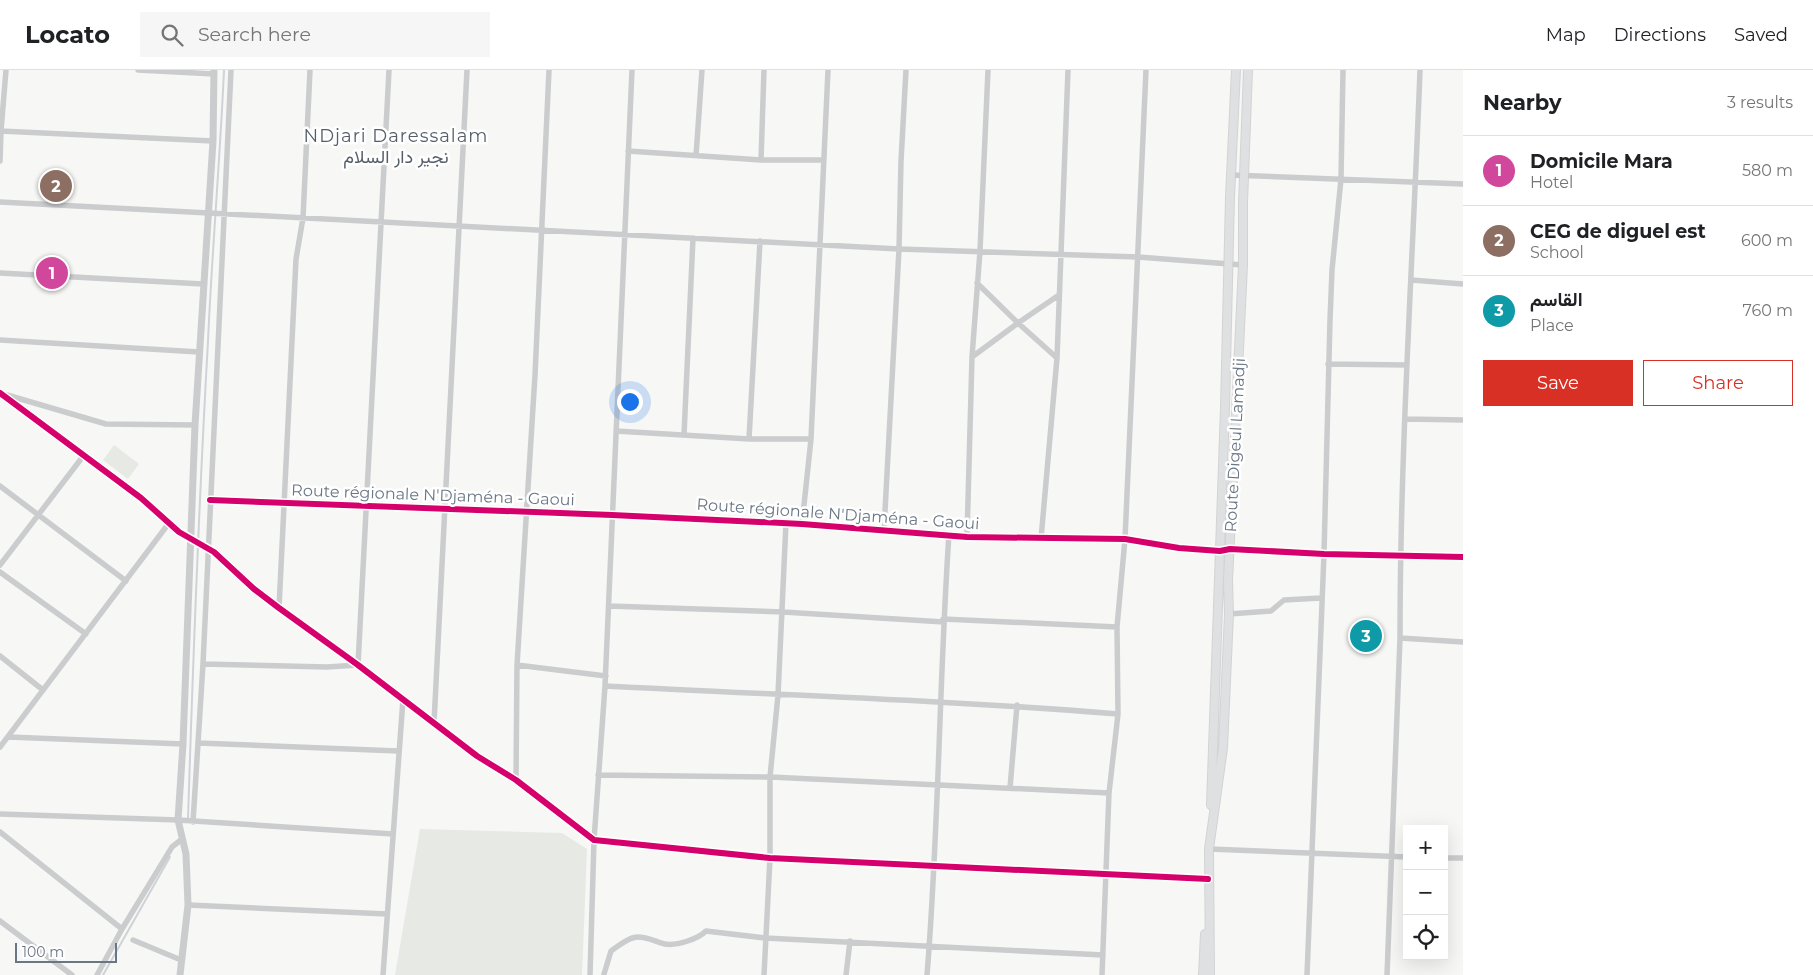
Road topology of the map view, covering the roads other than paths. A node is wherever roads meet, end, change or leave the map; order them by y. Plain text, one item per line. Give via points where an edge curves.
1 (6, 70) edge
2 (138, 70) edge
3 (231, 70) edge
4 (310, 70) edge
5 (389, 70) edge
6 (467, 70) edge
7 (550, 70) edge
8 (632, 70) edge
9 (702, 70) edge
10 (764, 70) edge
11 (828, 70) edge
12 (906, 70) edge
13 (988, 70) edge
14 (1068, 70) edge
15 (1146, 70) edge
16 (1236, 70) edge
17 (1248, 70) edge
18 (1343, 70) edge
19 (1420, 70) edge
20 (214, 72) edge
21 (0, 131) edge
22 (213, 141) junction
23 (628, 151) junction
24 (696, 156) junction
25 (762, 160) junction
26 (823, 160) junction
27 (0, 161) edge
28 (1231, 175) junction
29 (1244, 175) junction
30 (1341, 179) junction
31 (1416, 182) junction
32 (1463, 184) edge
33 (0, 202) edge
34 (209, 213) junction
35 (224, 215) junction
36 (303, 218) junction
37 (382, 223) junction
38 (460, 227) junction
39 (542, 230) junction
40 (625, 235) junction
41 (694, 238) junction
42 (760, 242) junction
43 (820, 245) junction
44 (899, 249) junction
45 (980, 251) junction
46 (1061, 254) junction
47 (1138, 257) junction
48 (1229, 264) junction
49 (1243, 265) junction
50 (0, 273) edge
51 (1411, 280) junction
52 (977, 283) junction
53 (203, 284) junction
54 (1463, 284) edge
55 (1059, 296) junction
56 (1018, 323) junction
57 (0, 340) edge
58 (199, 352) junction
59 (972, 357) junction
60 (1057, 358) junction
61 (1328, 364) junction
62 (1407, 365) junction
63 (0, 393) edge
64 (1406, 419) junction
65 (1463, 420) edge
66 (195, 425) junction
67 (616, 431) junction
68 (684, 435) junction
69 (749, 439) junction
70 (811, 439) junction
71 (84, 455) junction
72 (0, 486) edge
73 (210, 500) junction
74 (286, 504) junction
75 (366, 507) junction
76 (444, 510) junction
77 (526, 512) junction
78 (37, 515) junction
79 (612, 515) junction
80 (169, 523) junction
81 (786, 523) junction
82 (802, 524) junction
83 (884, 530) junction
84 (948, 534) junction
85 (967, 537) junction
86 (1041, 538) junction
87 (192, 540) junction
88 (1125, 540) junction
89 (206, 547) junction
90 (1230, 549) junction
91 (1220, 551) junction
92 (1324, 554) junction
93 (1401, 556) junction
94 (1463, 557) edge
95 (0, 565) edge
96 (0, 572) edge
97 (126, 581) junction
98 (1321, 598) junction
99 (609, 606) junction
100 (279, 608) junction
101 (783, 612) junction
102 (1229, 614) junction
103 (943, 620) junction
104 (1117, 628) junction
105 (86, 634) junction
106 (1400, 638) junction
107 (1463, 642) edge
108 (0, 656) edge
109 (203, 664) junction
110 (358, 665) junction
111 (517, 665) junction
112 (606, 676) junction
113 (606, 686) junction
114 (44, 690) junction
115 (778, 695) junction
116 (403, 699) junction
117 (941, 701) junction
118 (1017, 705) junction
119 (1118, 714) junction
120 (434, 723) junction
121 (9, 737) junction
122 (198, 743) junction
123 (183, 744) junction
124 (0, 748) edge
125 (398, 751) junction
126 (598, 775) junction
127 (770, 778) junction
128 (516, 780) junction
129 (937, 785) junction
130 (1010, 788) junction
131 (1109, 793) junction
132 (0, 814) edge
133 (178, 820) junction
134 (193, 822) junction
135 (0, 832) edge
136 (393, 834) junction
137 (182, 839) junction
138 (594, 840) junction
139 (1209, 849) junction
140 (1312, 853) junction
141 (1392, 857) junction
142 (1403, 857) edge
143 (770, 858) junction
144 (1448, 858) edge
145 (1463, 858) edge
146 (934, 865) junction
147 (1105, 875) junction
148 (1208, 879) junction
149 (188, 905) junction
150 (387, 914) junction
151 (0, 921) edge
152 (122, 930) junction
153 (765, 938) junction
154 (133, 940) dead end
155 (850, 941) junction
156 (930, 946) junction
157 (1103, 955) junction
158 (181, 960) junction
159 (605, 974) edge
160 (72, 975) edge
161 (97, 975) edge
162 (180, 975) edge
163 (383, 975) edge
164 (590, 975) edge
165 (764, 975) edge
166 (846, 975) edge
167 (927, 975) edge
168 (1102, 975) edge
169 (1203, 975) edge
170 (1210, 975) edge
171 (1307, 975) edge
172 (1387, 975) edge

1 - 21 street
2 - 20 street
3 - 35 street
4 - 36 street
5 - 37 street
6 - 38 street
7 - 39 street
8 - 23 street
9 - 24 street
10 - 25 street
11 - 26 street
12 - 44 street
13 - 45 street
14 - 46 street
15 - 47 street
16 - 28 main road, Route Digeul Lamadji
17 - 29 main road, Route Digeul Lamadji
18 - 30 street
19 - 31 street
20 - 22 street
21 - 22 street
21 - 27 street
22 - 34 street
23 - 24 street
23 - 40 street
24 - 25 street
25 - 26 street
26 - 43 street
28 - 29 street
28 - 48 main road, Route Digeul Lamadji
29 - 30 street
29 - 49 main road, Route Digeul Lamadji
30 - 31 street
30 - 61 street via 1332,270
31 - 32 street
31 - 51 street
33 - 34 street
34 - 35 street
34 - 53 street
35 - 36 street
35 - 73 street
36 - 37 street
36 - 74 street via 296,259
37 - 38 street
37 - 75 street
38 - 39 street
38 - 76 street
39 - 40 street
39 - 77 street
40 - 41 street
40 - 67 street
41 - 42 street
41 - 68 street
42 - 43 street
42 - 69 street
43 - 44 street
43 - 70 street
44 - 45 street
44 - 83 street
45 - 46 street
45 - 52 street
46 - 47 street
46 - 55 street
47 - 48 street
47 - 88 street
48 - 49 street
48 - 91 main road, Route Digeul Lamadji
49 - 90 main road, Route Digeul Lamadji
50 - 53 street
51 - 54 street
51 - 62 street
52 - 56 street
52 - 59 street
53 - 58 street
55 - 56 street
55 - 60 street
56 - 59 street
56 - 60 street
57 - 58 street
58 - 66 street
59 - 85 street
60 - 86 street
61 - 62 street
61 - 92 street
62 - 64 street
63 - 66 street via 106,424
63 - 71 street
64 - 65 street
64 - 93 street
66 - 87 street
67 - 68 street
67 - 79 street
68 - 69 street
69 - 70 street
70 - 82 street
71 - 78 street
71 - 80 street via 151,505
72 - 78 street
73 - 74 street, Route régionale N'Djaména - Gaoui
73 - 89 street
74 - 75 street, Route régionale N'Djaména - Gaoui
74 - 100 street
75 - 76 street, Route régionale N'Djaména - Gaoui
75 - 110 street
76 - 77 street, Route régionale N'Djaména - Gaoui
76 - 120 street
77 - 79 street, Route régionale N'Djaména - Gaoui
77 - 111 street
78 - 95 street
78 - 97 street
79 - 81 street, Route régionale N'Djaména - Gaoui
79 - 99 street
80 - 87 street
80 - 97 street
81 - 82 street, Route régionale N'Djaména - Gaoui
81 - 101 street
82 - 83 street, Route régionale N'Djaména - Gaoui
83 - 84 street, Route régionale N'Djaména - Gaoui
84 - 85 street, Route régionale N'Djaména - Gaoui
84 - 103 street
85 - 86 street, Route régionale N'Djaména - Gaoui
86 - 88 street, Route régionale N'Djaména - Gaoui
87 - 89 street
87 - 123 street
88 - 91 street, Route régionale N'Djaména - Gaoui
88 - 104 street
89 - 100 street
89 - 109 street
90 - 91 street, Route régionale N'Djaména - Gaoui
90 - 92 street, Route régionale N'Djaména - Gaoui
90 - 102 main road, Route Digeul Lamadji
91 - 139 main road, Route Digeul Lamadji
92 - 93 street, Route régionale N'Djaména - Gaoui
92 - 98 street
93 - 94 street, Route régionale N'Djaména - Gaoui
93 - 106 street
96 - 105 street
97 - 105 street
98 - 102 street via 1284,600 1271,610
98 - 140 street
99 - 101 street
99 - 112 street
100 - 110 street
101 - 103 street
101 - 115 street
102 - 139 main road, Route Digeul Lamadji via 1223,748
103 - 104 street
103 - 117 street
104 - 119 street
105 - 114 street
106 - 107 street
106 - 141 street
108 - 114 street
109 - 110 street
109 - 122 street
110 - 116 street
111 - 112 street
111 - 128 street
112 - 113 street
113 - 115 street
113 - 126 street
114 - 121 street
115 - 117 street
115 - 127 street
116 - 120 street
116 - 125 street
117 - 118 street
117 - 129 street
118 - 119 street
118 - 130 street
119 - 131 street
120 - 128 street via 477,756
121 - 123 street
121 - 124 street
122 - 125 street
122 - 134 street
123 - 133 street
125 - 136 street
126 - 127 street
126 - 138 street
127 - 129 street
127 - 143 street
128 - 138 street
129 - 130 street
129 - 146 street
130 - 131 street
131 - 147 street
132 - 133 street
133 - 134 street
133 - 137 street
134 - 136 street
135 - 152 street
136 - 150 street
137 - 149 street via 186,854
137 - 152 street via 172,847
138 - 143 street
138 - 164 street
139 - 140 street
139 - 148 main road, Route Digeul Lamadji
139 - 170 main road, Route Digeul Lamadji
140 - 141 street
140 - 171 street
141 - 142 street
141 - 172 street
143 - 146 street
143 - 153 street
144 - 145 street
146 - 147 street
146 - 156 street
147 - 148 street
147 - 157 street
148 - 169 main road, Route Digeul Lamadji
149 - 150 street
149 - 158 street
150 - 163 street
151 - 160 street
152 - 161 street
153 - 155 street
153 - 159 street via 706,931 682,942 668,944 638,937 610,951
153 - 165 street
154 - 158 street
155 - 156 street
155 - 166 street
156 - 157 street
156 - 167 street
157 - 168 street
158 - 162 street
159 - 164 street

